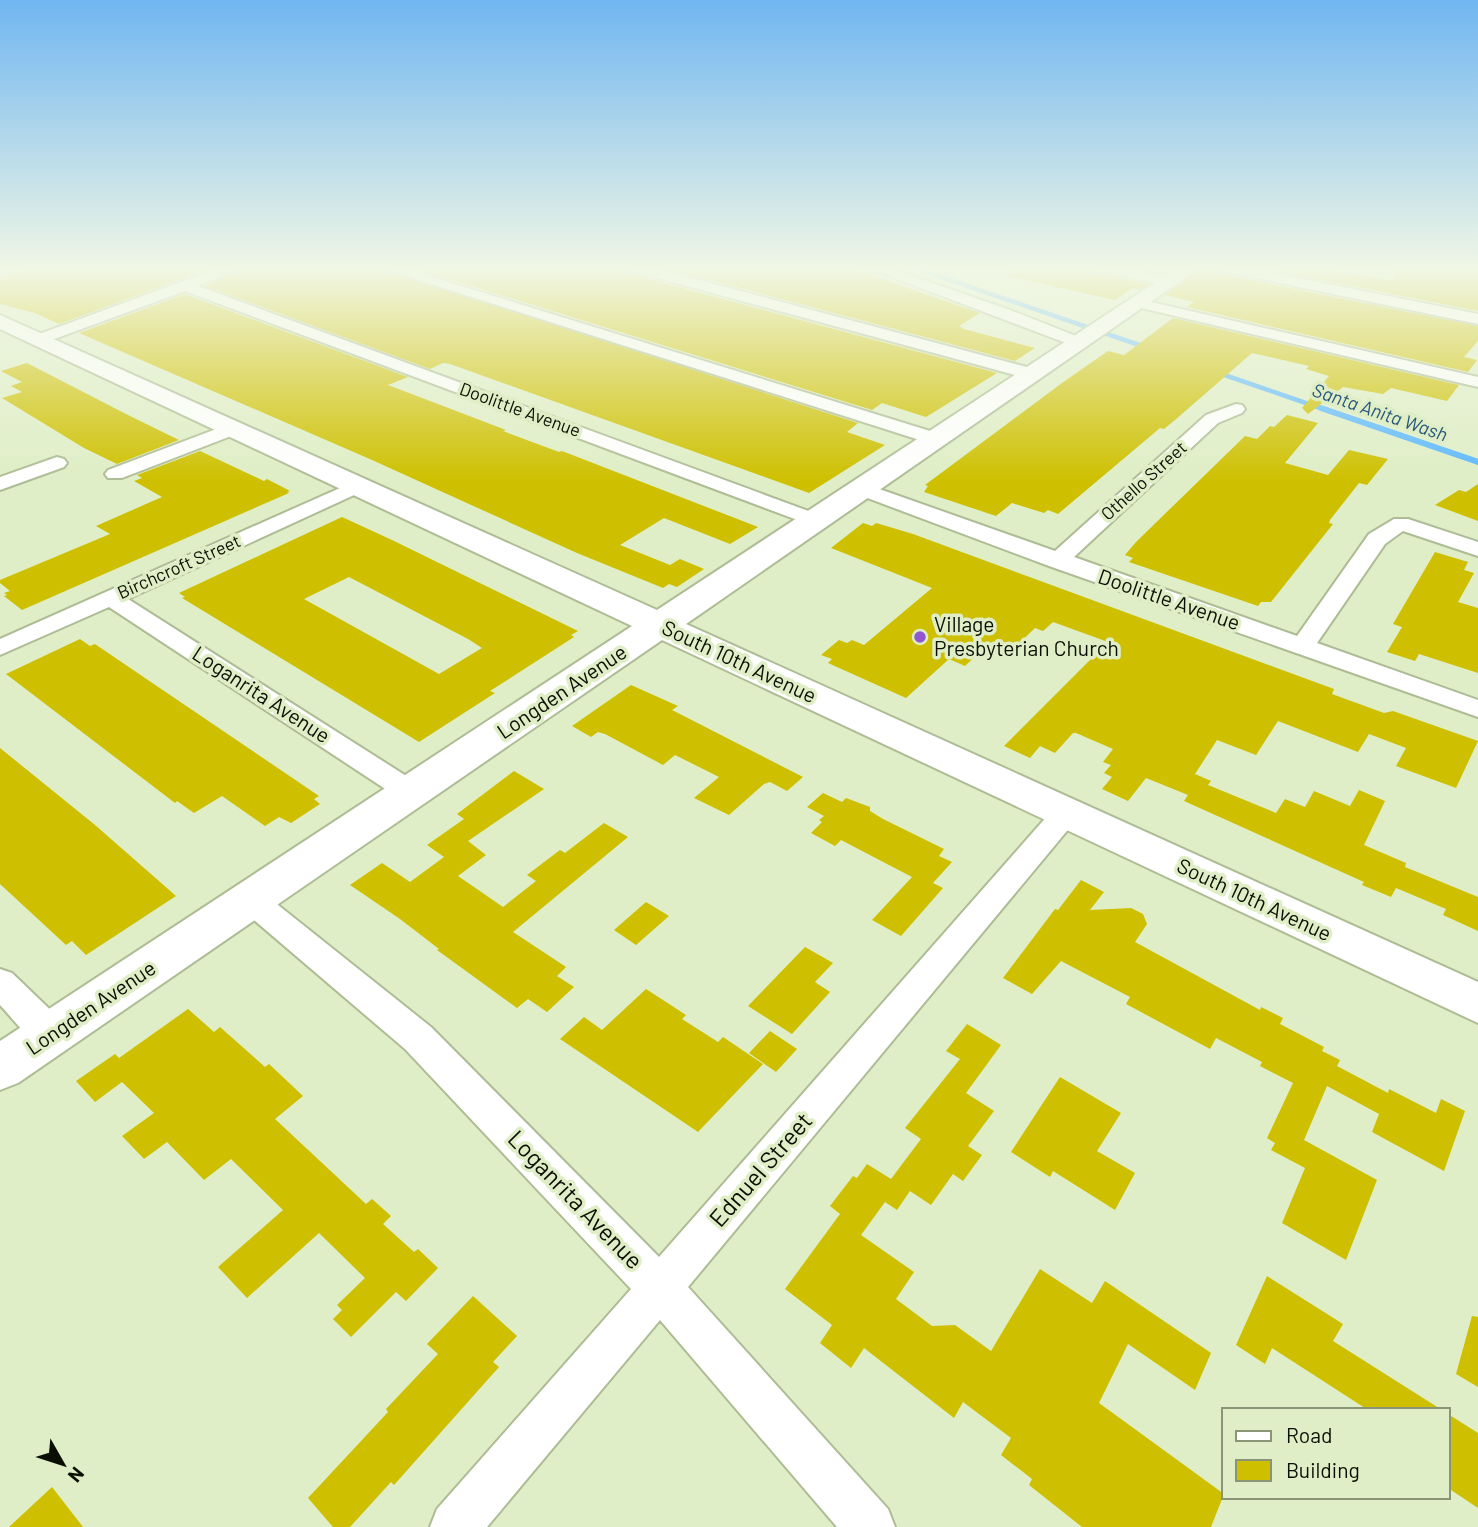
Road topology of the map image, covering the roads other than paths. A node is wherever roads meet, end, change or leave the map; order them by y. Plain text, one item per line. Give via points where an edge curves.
1 (326, 338) edge
2 (613, 338) edge
3 (899, 338) edge
4 (1087, 338) edge
5 (1290, 338) edge
6 (40, 339) edge
7 (1032, 374) junction
8 (1478, 382) edge
9 (1236, 409) dead end
10 (232, 429) junction
11 (936, 439) junction
12 (57, 463) dead end
13 (115, 474) dead end
14 (0, 484) edge
15 (358, 486) junction
16 (861, 489) junction
17 (815, 520) junction
18 (1478, 549) edge
19 (1057, 561) junction
20 (110, 598) junction
21 (661, 625) junction
22 (1302, 647) junction
23 (0, 648) edge
24 (1478, 709) edge
25 (412, 793) junction
26 (1066, 813) junction
27 (252, 901) junction
28 (0, 983) edge
29 (1478, 1003) edge
30 (51, 1034) junction
31 (0, 1068) edge
32 (660, 1288) junction
33 (455, 1527) edge
34 (870, 1527) edge

1 - 17 street, Doolittle Avenue
2 - 11 street
3 - 7 street
4 - 7 street, Longden Avenue
5 - 8 street
6 - 10 street, South 10th Avenue
7 - 11 street, Longden Avenue
9 - 19 street, Othello Street via 1212,419
10 - 13 street
10 - 15 street, South 10th Avenue
11 - 16 street, Longden Avenue
12 - 14 street
15 - 20 street, Birchcroft Street
15 - 21 street, South 10th Avenue
16 - 17 street, Longden Avenue
16 - 19 street, Doolittle Avenue
17 - 21 street, Longden Avenue
18 - 22 street via 1401,523 1377,539
19 - 22 street, Doolittle Avenue
20 - 23 street, Birchcroft Street
20 - 25 street, Loganrita Avenue
21 - 25 street, Longden Avenue
21 - 26 street, South 10th Avenue
22 - 24 street, Doolittle Avenue
25 - 27 street, Longden Avenue
26 - 29 street, South 10th Avenue
26 - 32 street, Ednuel Street
27 - 30 street, Longden Avenue
27 - 32 street, Loganrita Avenue via 418,1038
28 - 30 street
30 - 31 street, Longden Avenue
32 - 33 street, Ednuel Street
32 - 34 street, Loganrita Avenue

